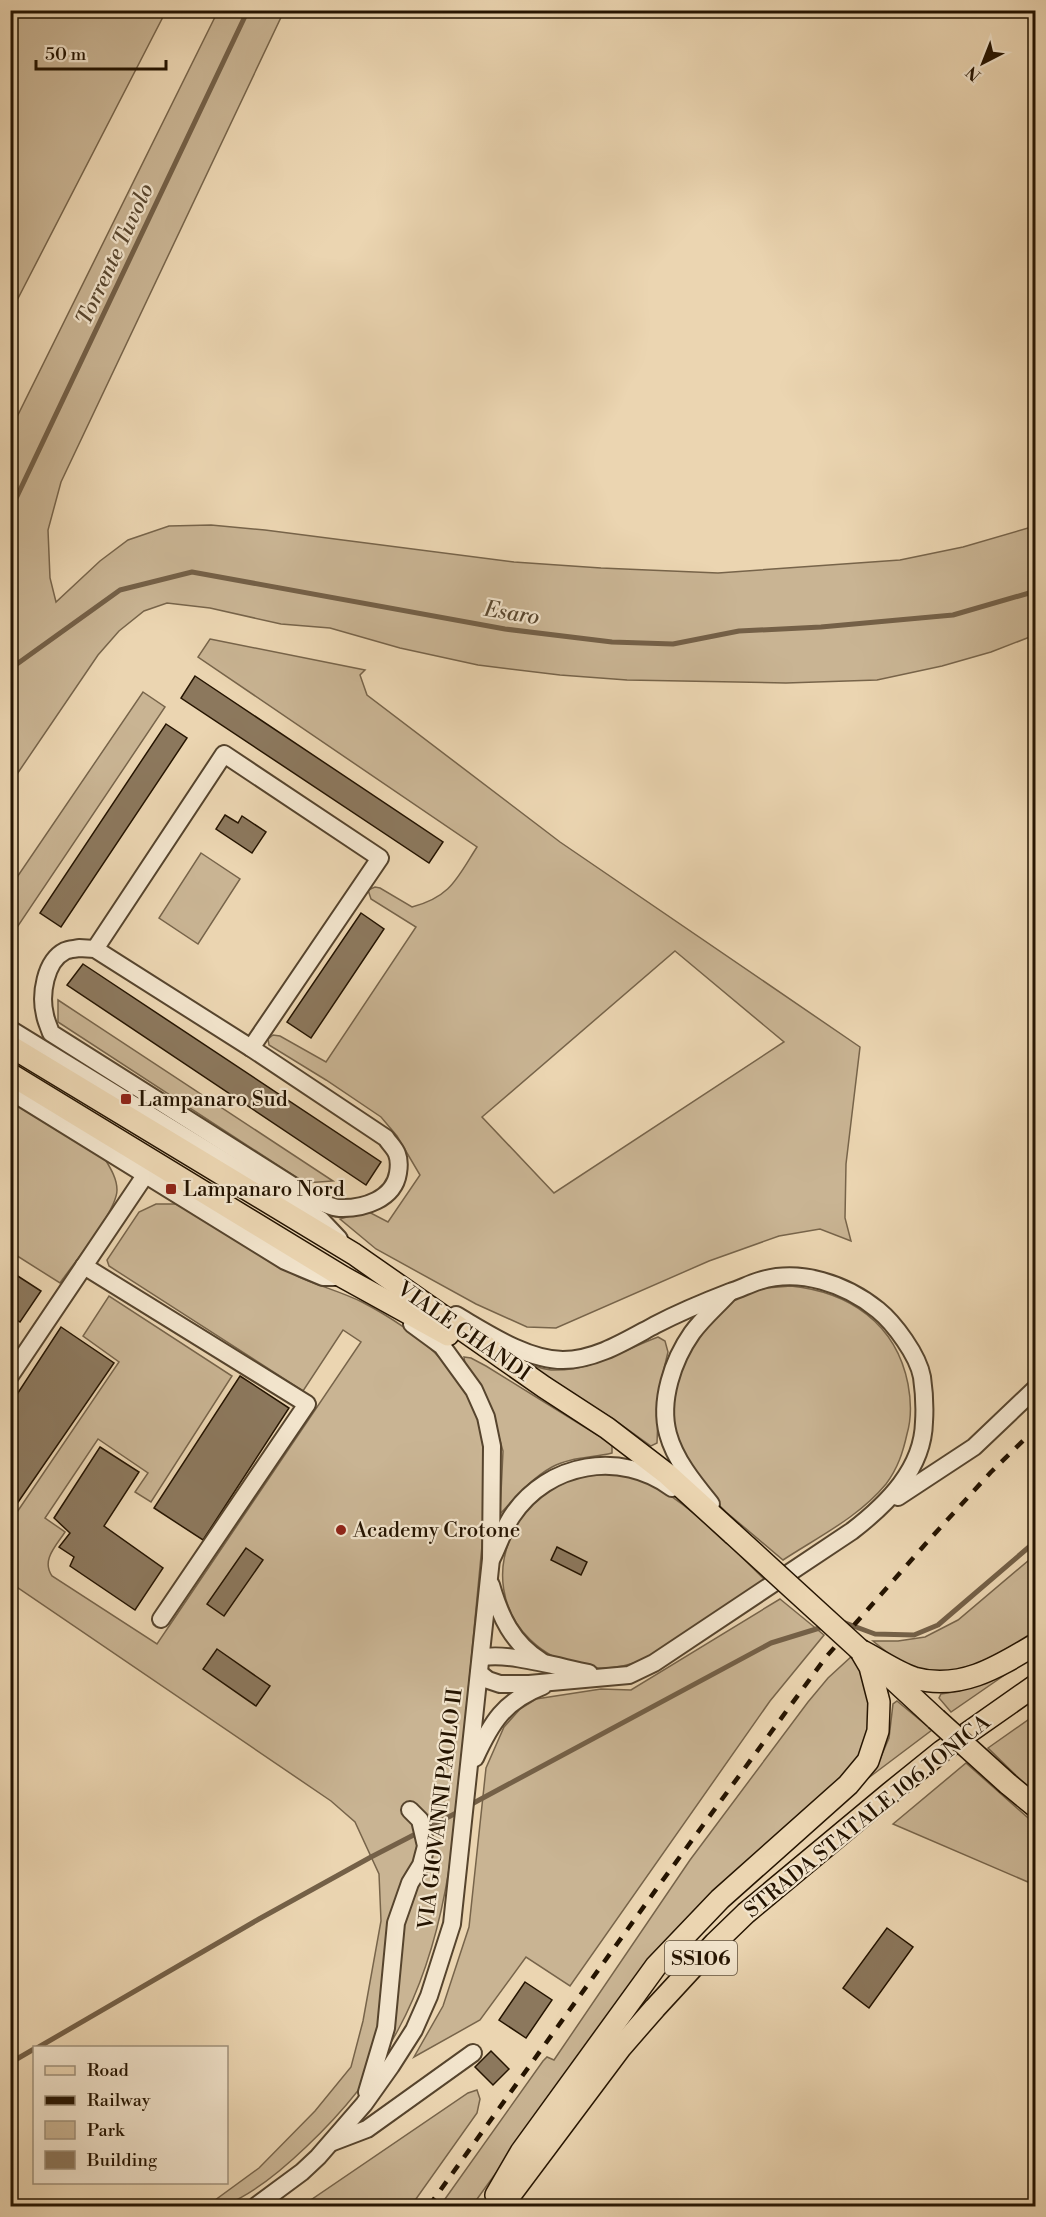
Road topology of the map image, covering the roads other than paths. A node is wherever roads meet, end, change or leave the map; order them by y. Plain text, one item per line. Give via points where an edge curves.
1 (95, 949) junction
2 (10, 1029) edge
3 (10, 1046) edge
4 (252, 1048) junction
5 (10, 1074) edge
6 (10, 1092) edge
7 (164, 1115) junction
8 (146, 1174) junction
9 (354, 1254) junction
10 (84, 1266) junction
11 (343, 1277) junction
12 (729, 1293) junction
13 (13, 1368) edge
14 (544, 1387) junction
15 (1035, 1388) edge
16 (880, 1509) junction
17 (733, 1534) junction
18 (491, 1559) junction
19 (489, 1579) junction
20 (161, 1619) dead end
21 (1035, 1644) edge
22 (860, 1650) junction
23 (546, 1665) junction
24 (480, 1666) junction
25 (610, 1677) junction
26 (556, 1682) junction
27 (1035, 1685) edge
28 (1035, 1698) edge
29 (942, 1751) junction
30 (468, 1773) junction
31 (1035, 1807) edge
32 (415, 1815) dead end
33 (473, 2052) dead end
34 (363, 2105) junction
35 (331, 2143) junction
36 (285, 2185) junction
37 (242, 2206) edge
38 (256, 2206) edge
39 (489, 2206) edge
40 (502, 2206) edge

1 - 4 street
1 - 4 street via 224,754 380,858
1 - 7 street via 65,951 51,964 43,993 51,1033
2 - 7 street
3 - 9 main road, VIALE GHANDI
4 - 7 street via 386,1138 397,1154 399,1167 397,1183 388,1194 356,1207 337,1208 316,1201
5 - 11 main road, VIALE GHANDI
6 - 8 street
7 - 9 street via 321,1220
8 - 10 street
8 - 11 street via 285,1261 323,1277
9 - 12 street via 532,1356 563,1360 589,1356 621,1344 707,1299
9 - 14 main road, VIALE GHANDI
10 - 13 street
10 - 20 street via 307,1404
11 - 14 main road, VIALE GHANDI
11 - 18 street via 442,1346 474,1390 486,1417 492,1446
12 - 16 street via 761,1280 806,1277 852,1292 891,1321 922,1374 924,1423 922,1442 905,1480
12 - 17 street via 693,1332 678,1356 666,1411 675,1451
14 - 17 main road via 667,1474
15 - 16 street via 974,1447
16 - 25 street via 654,1663 629,1675
17 - 18 street via 661,1480 633,1469 592,1466 555,1477 530,1496 511,1517
17 - 22 main road, bridge
18 - 19 street, VIA GIOVANNI PAOLO II
19 - 23 street via 512,1635
19 - 24 street, VIA GIOVANNI PAOLO II
21 - 22 main road via 987,1672 936,1682 912,1677
22 - 31 main road, bridge
22 - 39 main road via 870,1666 879,1702 878,1731 868,1761 848,1785 728,1892 656,1966 521,2152
23 - 24 street via 491,1655
23 - 25 street
24 - 26 street via 488,1680 500,1684
24 - 30 street, VIA GIOVANNI PAOLO II
25 - 26 street
26 - 30 street via 502,1710
27 - 29 main road, STRADA STATALE 106 JONICA / SS106
28 - 29 main road
29 - 40 main road, STRADA STATALE 106 JONICA / SS106 via 768,1894 715,1943 621,2047
30 - 34 street, VIA GIOVANNI PAOLO II via 452,1924 429,1996 403,2048
32 - 34 street via 426,1846 396,1923 386,2028
33 - 35 street via 367,2129
34 - 35 street, VIA GIOVANNI PAOLO II
35 - 36 street, VIA GIOVANNI PAOLO II
36 - 37 street, VIA GIOVANNI PAOLO II
36 - 38 street, VIA GIOVANNI PAOLO II

